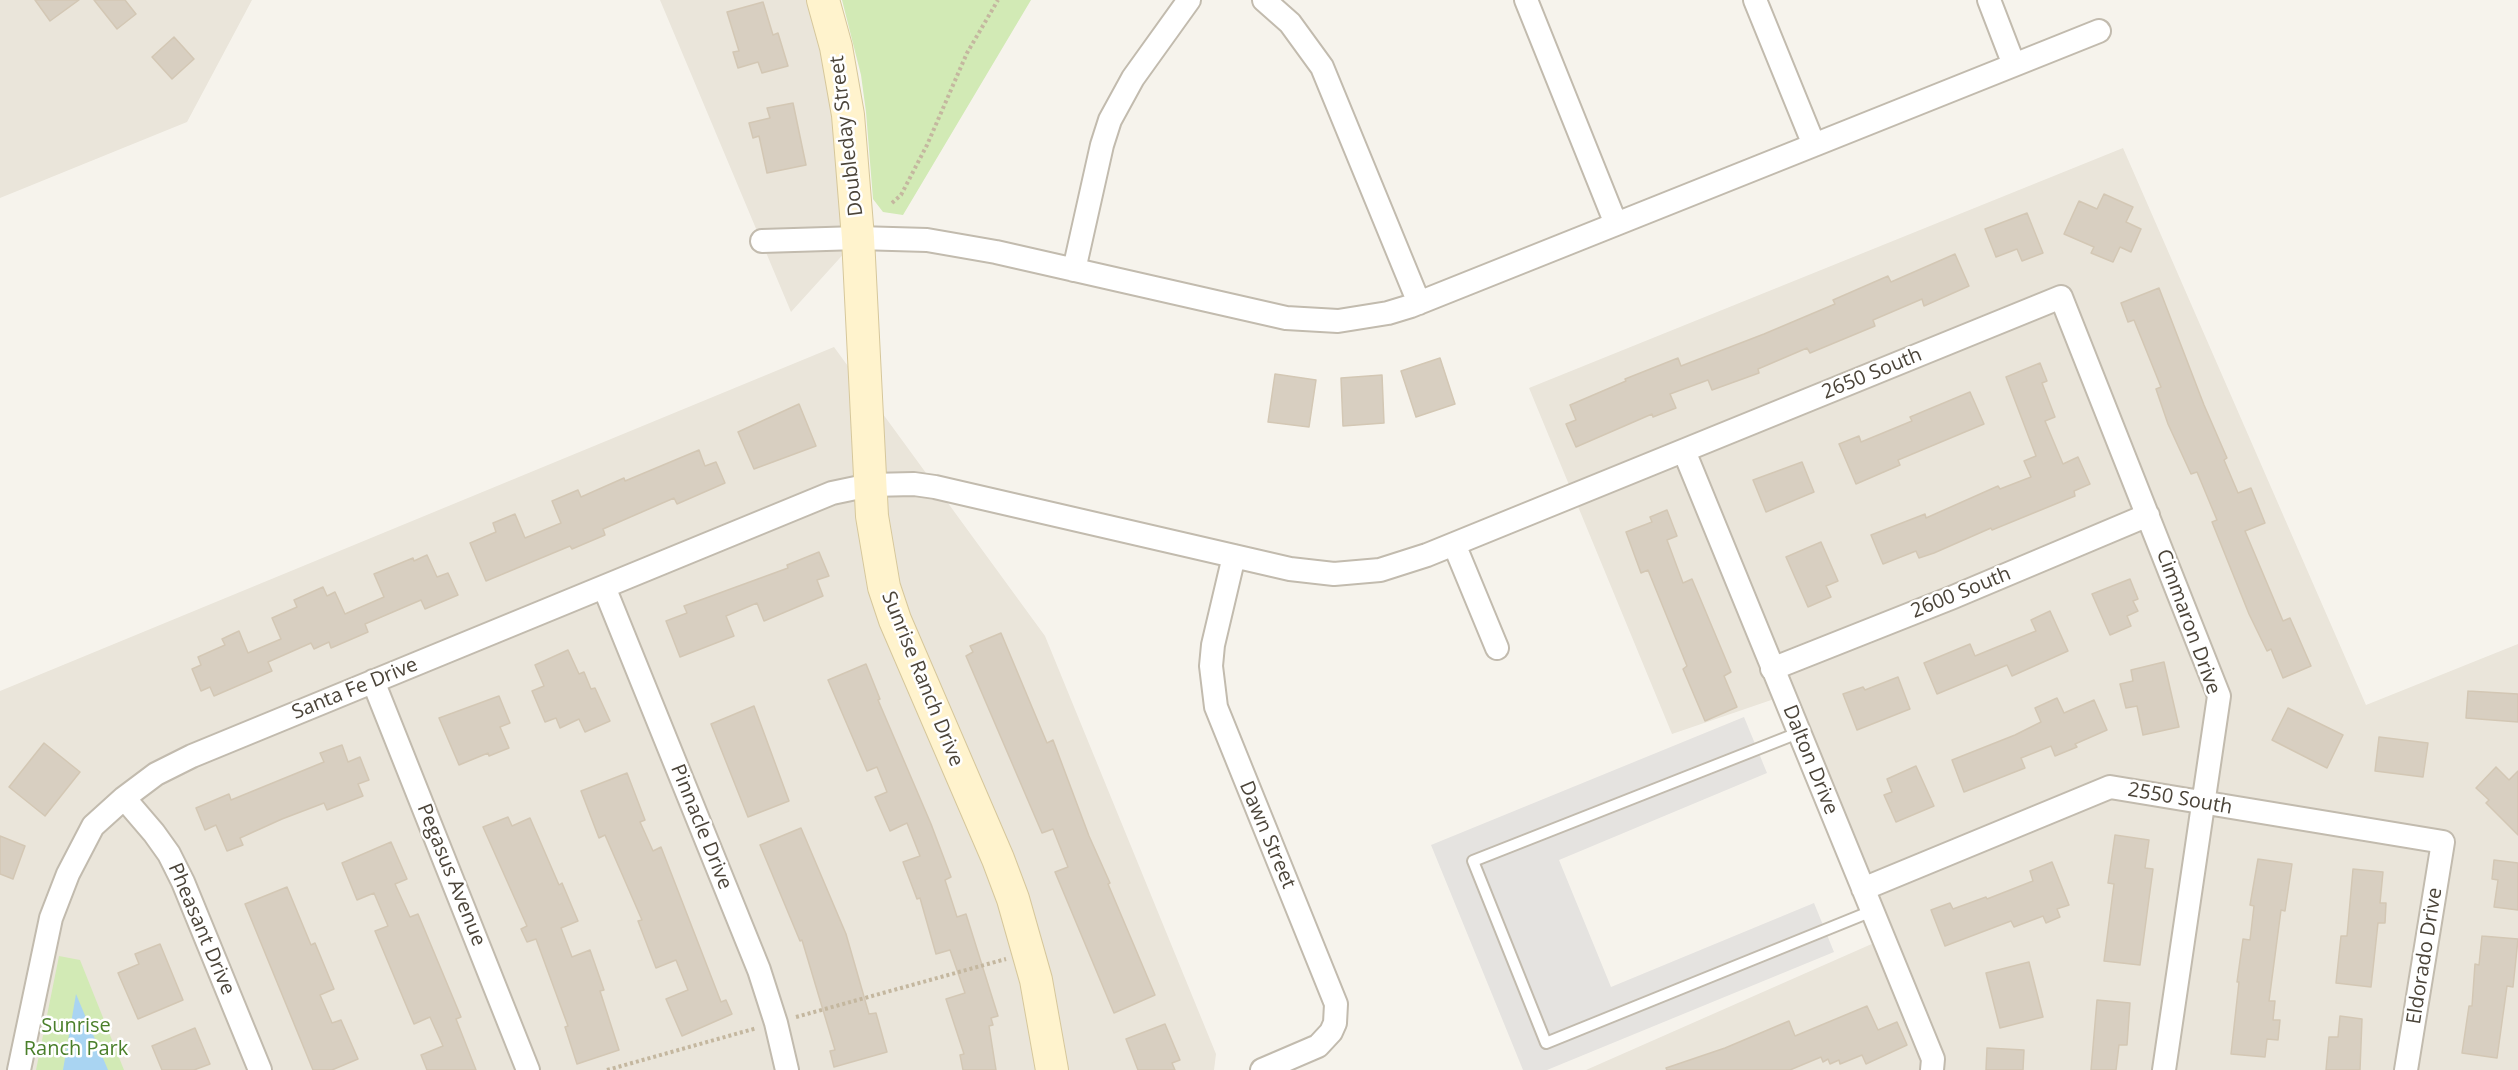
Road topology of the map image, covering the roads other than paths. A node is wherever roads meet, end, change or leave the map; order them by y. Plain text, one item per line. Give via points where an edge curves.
1 (823, 0) edge
2 (1189, 0) edge
3 (1264, 0) edge
4 (1526, 0) edge
5 (1755, 0) edge
6 (1989, 0) edge
7 (2099, 31) dead end
8 (2014, 65) junction
9 (1814, 145) junction
10 (1616, 224) junction
11 (858, 238) junction
12 (762, 241) dead end
13 (1074, 270) junction
14 (2061, 297) joint
15 (1419, 303) junction
16 (1684, 451) junction
17 (870, 485) junction
18 (2148, 515) junction
19 (1454, 544) junction
20 (1234, 556) junction
21 (604, 587) junction
22 (1497, 648) dead end
23 (1772, 669) junction
24 (373, 681) junction
25 (1798, 733) junction
26 (124, 798) junction
27 (2203, 803) junction
28 (2444, 842) joint
29 (1863, 889) junction
30 (1872, 911) junction
31 (19, 1070) edge
32 (260, 1070) edge
33 (528, 1070) edge
34 (787, 1070) edge
35 (1052, 1070) edge
36 (1262, 1070) edge
37 (1932, 1070) edge
38 (2164, 1070) edge
39 (2406, 1070) edge

1 - 11 street, Doubleday Street via 843,81
2 - 13 street via 1133,78 1110,120
3 - 15 street via 1290,23 1322,67
4 - 10 street
5 - 9 street
6 - 8 street
7 - 8 street
8 - 9 street
9 - 10 street
10 - 15 street
11 - 12 street
11 - 13 street via 962,245
11 - 17 street, Sunrise Ranch Drive
13 - 15 street via 1312,321 1365,318
14 - 16 street, 2650 South
14 - 18 street, Cimmaron Drive
16 - 19 street, 2650 South
16 - 23 street, Dalton Drive
17 - 20 street, Santa Fe Drive via 935,487
17 - 21 street, Santa Fe Drive via 832,493
17 - 35 street, Sunrise Ranch Drive via 876,552 884,588 1012,899 1036,980
18 - 23 street, 2600 South
18 - 27 street, Cimmaron Drive via 2219,696
19 - 20 street, 2650 South via 1404,564 1356,573 1312,572
19 - 22 street
20 - 36 street, Dawn Street via 1213,645 1211,666 1216,707 1336,1004 1335,1023 1325,1040 1310,1051
21 - 24 street, Santa Fe Drive
21 - 34 street, Pinnacle Drive via 759,970
23 - 25 street, Dalton Drive
24 - 26 street, Santa Fe Drive via 192,756 156,774
24 - 33 street, Pegasus Avenue
25 - 29 street, Dalton Drive
25 - 30 lane via 1473,861 1546,1043
26 - 31 street, Santa Fe Drive via 93,826 68,873 51,918
26 - 32 street, Pheasant Drive via 154,833 183,882
27 - 28 street, 2550 South
27 - 29 street, 2550 South via 2110,787
27 - 38 street, Cimmaron Drive
28 - 39 street, Eldorado Drive
29 - 30 street, Dalton Drive
30 - 37 street, Dalton Drive via 1933,1059

